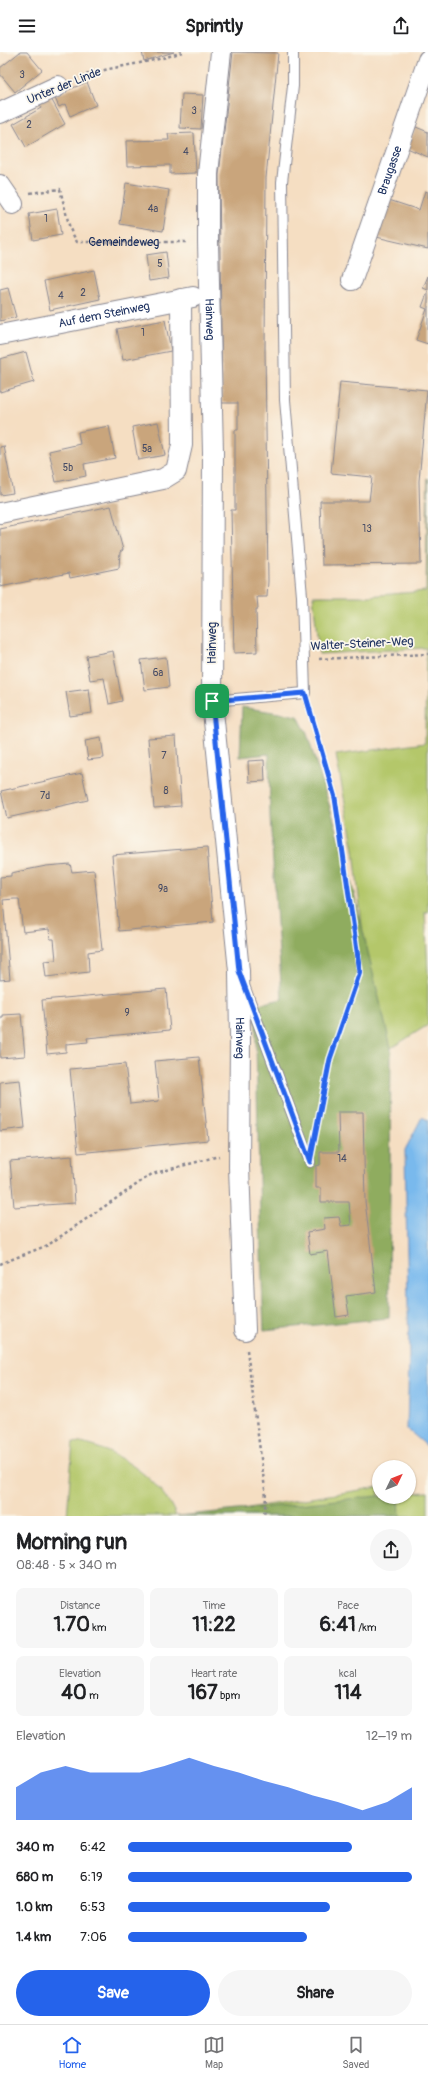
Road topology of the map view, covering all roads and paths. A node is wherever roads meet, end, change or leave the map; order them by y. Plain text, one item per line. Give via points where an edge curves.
1 (182, 52) edge
2 (221, 52) edge
3 (293, 52) edge
4 (428, 60) edge
5 (58, 86) joint
6 (0, 113) edge
7 (7, 195) edge
8 (208, 242) junction
9 (352, 280) dead end
10 (209, 293) junction
11 (181, 299) junction
12 (0, 336) edge
13 (0, 513) edge
14 (428, 654) edge
15 (304, 659) junction
16 (305, 693) junction
17 (212, 701) junction
18 (239, 971) junction
19 (315, 1132) dead end
20 (239, 1151) junction
21 (310, 1162) dead end
22 (0, 1264) edge
23 (245, 1330) joint
24 (264, 1516) edge

1 - 5 path, Unter der Linde via 144,63 95,72
2 - 8 street, Hainweg via 208,174
3 - 15 lane via 293,86 282,182 284,400 302,596
4 - 9 street, Braugasse
5 - 6 street, Unter der Linde
7 - 8 path, Gemeindeweg via 60,189 70,229 77,242
8 - 10 street, Hainweg
10 - 11 street, Auf dem Steinweg
10 - 17 street, Hainweg
11 - 12 street, Auf dem Steinweg
11 - 13 street via 182,445 176,471 163,479
14 - 15 path, Walter-Steiner-Weg
15 - 16 lane, Walter-Steiner-Weg
16 - 17 lane
16 - 19 path via 335,798 360,972 330,1059
17 - 18 street, Hainweg
18 - 20 street, Hainweg
18 - 21 lane
20 - 22 path via 152,1174 48,1245
20 - 23 street, Hainweg
23 - 24 path via 266,1497

